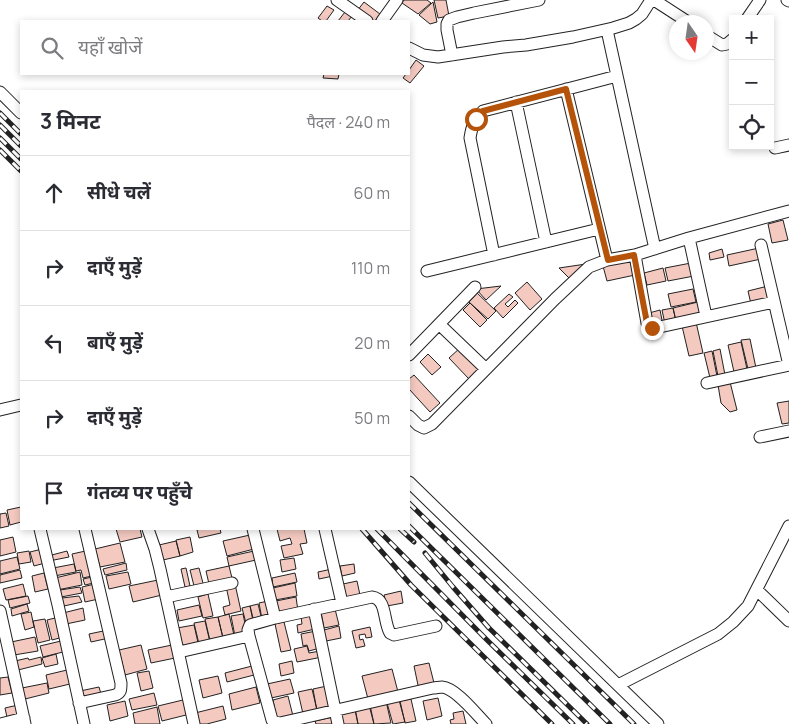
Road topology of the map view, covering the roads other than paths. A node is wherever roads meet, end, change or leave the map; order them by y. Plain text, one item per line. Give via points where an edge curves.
1 (337, 0) edge
2 (397, 0) edge
3 (539, 0) edge
4 (653, 0) edge
5 (760, 0) edge
6 (677, 15) edge
7 (750, 15) edge
8 (366, 20) edge
9 (383, 20) edge
10 (607, 30) junction
11 (714, 40) edge
12 (729, 42) edge
13 (410, 48) edge
14 (452, 55) junction
15 (617, 76) junction
16 (566, 89) junction
17 (0, 92) edge
18 (516, 102) junction
19 (20, 112) edge
20 (789, 145) edge
21 (775, 148) dead end
22 (789, 211) edge
23 (599, 229) junction
24 (689, 238) junction
25 (546, 242) junction
26 (761, 245) dead end
27 (655, 249) junction
28 (494, 254) junction
29 (634, 255) junction
30 (608, 260) junction
31 (427, 271) dead end
32 (475, 287) dead end
33 (774, 302) junction
34 (706, 316) junction
35 (439, 324) junction
36 (410, 354) edge
37 (789, 365) edge
38 (486, 369) junction
39 (707, 383) dead end
40 (20, 405) edge
41 (0, 410) edge
42 (410, 417) edge
43 (789, 431) edge
44 (760, 438) dead end
45 (410, 483) edge
46 (789, 526) edge
47 (40, 530) edge
48 (85, 530) edge
49 (152, 530) edge
50 (253, 530) edge
51 (325, 530) edge
52 (232, 583) dead end
53 (756, 590) junction
54 (166, 597) junction
55 (342, 603) junction
56 (314, 609) junction
57 (1, 618) edge
58 (276, 618) junction
59 (789, 621) edge
60 (436, 626) dead end
61 (249, 636) junction
62 (179, 652) junction
63 (5, 661) edge
64 (618, 685) junction
65 (79, 704) junction
66 (335, 711) junction
67 (25, 721) edge
68 (1, 724) edge
69 (84, 724) edge
70 (194, 724) edge
71 (338, 724) edge
72 (486, 724) edge
73 (658, 724) edge

1 - 8 street
2 - 9 street
3 - 14 street via 449,20 447,30
4 - 6 street
4 - 10 street via 636,19
5 - 7 street
10 - 14 street
10 - 15 street
11 - 12 street via 722,45
13 - 14 street via 431,57
15 - 16 street
15 - 27 street
16 - 18 street
16 - 23 street
17 - 19 street
18 - 25 street
18 - 28 street via 483,111 472,126 470,138
20 - 21 street
22 - 24 street
23 - 25 street
23 - 30 street
24 - 27 street
24 - 34 street
25 - 28 street
26 - 33 street
27 - 29 street
28 - 31 street
29 - 30 street
29 - 34 street via 649,328
30 - 38 street via 589,267
32 - 35 street
33 - 34 street
33 - 37 street
35 - 36 street
35 - 38 street
37 - 39 street
38 - 42 street via 432,424 424,428
40 - 41 street
43 - 44 street
45 - 64 street
46 - 53 street
47 - 65 street
48 - 65 street via 121,691
49 - 54 street
50 - 58 street
51 - 55 street
52 - 54 street
53 - 59 street
53 - 64 street via 748,606 718,634
54 - 62 street
55 - 56 street
55 - 60 street via 377,598 388,630 394,635
56 - 58 street
56 - 66 street
57 - 63 street
58 - 61 street via 250,625
61 - 62 street
61 - 66 street via 272,720 280,723
62 - 70 street
63 - 67 street
64 - 73 street
65 - 69 street
66 - 71 street
66 - 72 street via 442,687 456,694
67 - 68 street

